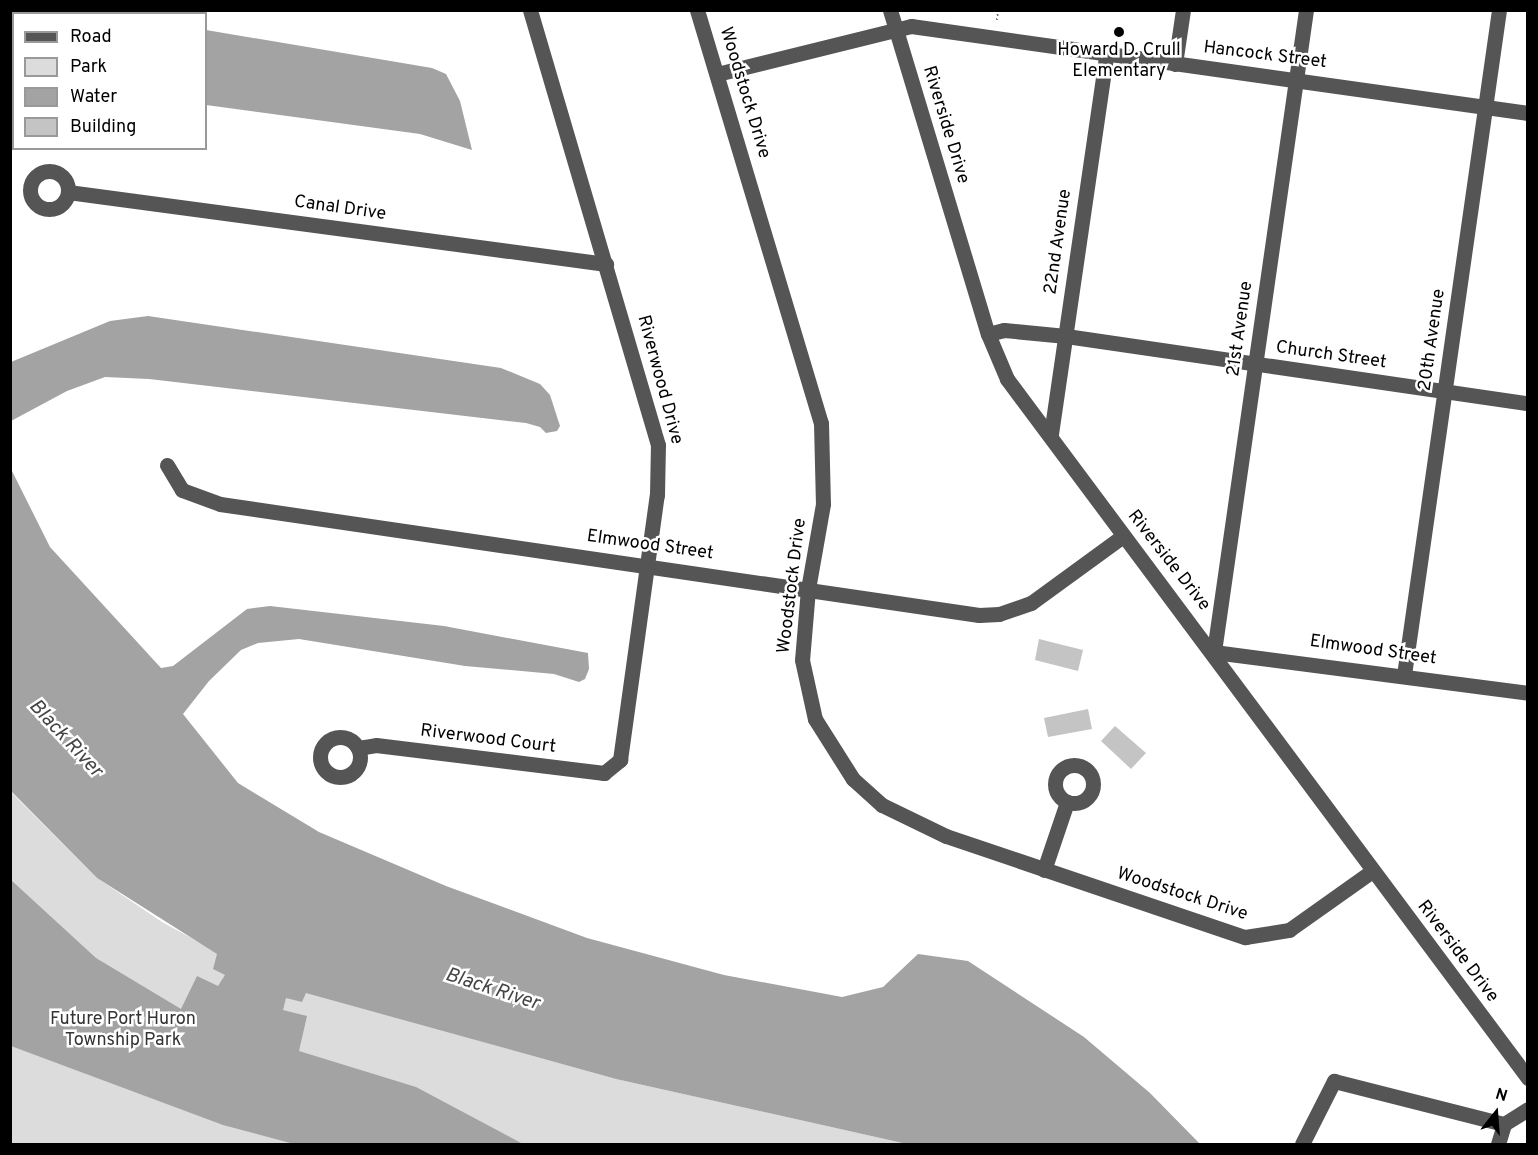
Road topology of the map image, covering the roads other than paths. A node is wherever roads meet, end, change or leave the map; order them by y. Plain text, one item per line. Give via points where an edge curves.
1 (530, 10) edge
2 (697, 10) edge
3 (890, 10) edge
4 (1183, 10) edge
5 (1306, 10) edge
6 (1499, 10) edge
7 (895, 27) junction
8 (1106, 55) junction
9 (1175, 64) junction
10 (717, 74) junction
11 (1296, 80) junction
12 (1485, 106) junction
13 (1527, 113) edge
14 (68, 192) dead end
15 (606, 264) junction
16 (988, 334) junction
17 (1066, 336) junction
18 (1256, 365) junction
19 (1445, 391) junction
20 (1527, 403) edge
21 (1051, 434) junction
22 (167, 465) dead end
23 (1123, 536) junction
24 (647, 566) junction
25 (808, 589) junction
26 (1214, 652) junction
27 (1404, 675) junction
28 (1527, 693) edge
29 (357, 748) dead end
30 (613, 768) joint
31 (1067, 802) dead end
32 (1044, 870) junction
33 (1371, 872) junction
34 (1527, 1078) edge
35 (1527, 1109) edge
36 (1504, 1124) junction
37 (1302, 1144) edge
38 (1498, 1144) edge

1 - 15 street, Riverwood Drive
2 - 10 street, Woodstock Drive
3 - 7 street, Riverside Drive
4 - 9 street
5 - 11 street, 21st Avenue
6 - 12 street, 20th Avenue
7 - 8 street, Hancock Street via 911,26
7 - 10 street, Hancock Street
7 - 16 street, Riverside Drive
8 - 9 street, Hancock Street
8 - 17 street, 22nd Avenue
9 - 11 street, Hancock Street
10 - 25 street, Woodstock Drive via 821,423 823,504
11 - 12 street, Hancock Street
11 - 18 street, 21st Avenue
12 - 13 street, Hancock Street
12 - 19 street, 20th Avenue
14 - 15 street, Canal Drive
15 - 24 street, Riverwood Drive via 658,445 657,495
16 - 17 street, Church Street via 1004,330
16 - 21 street, Riverside Drive via 1007,379
17 - 18 street, Church Street
17 - 21 street, 22nd Avenue
18 - 19 street, Church Street
18 - 26 street, 21st Avenue
19 - 20 street, Church Street
19 - 27 street, 20th Avenue
21 - 23 street, Riverside Drive
22 - 24 street, Elmwood Street via 182,490 220,504
23 - 25 street, Elmwood Street via 1031,603 999,614 948,612
23 - 26 street, Riverside Drive
24 - 25 street, Elmwood Street
24 - 30 street, Riverwood Drive via 620,760
25 - 32 street, Woodstock Drive via 802,660 808,700 823,737 852,779 882,805 909,820
26 - 27 street, Elmwood Street
26 - 33 street, Riverside Drive
27 - 28 street, Elmwood Street
29 - 30 street, Riverwood Court via 376,745 584,772 604,773
31 - 32 street
32 - 33 street, Woodstock Drive via 1225,932 1255,938 1289,930
33 - 34 street, Riverside Drive
35 - 36 street
36 - 37 street via 1334,1081
36 - 38 street

